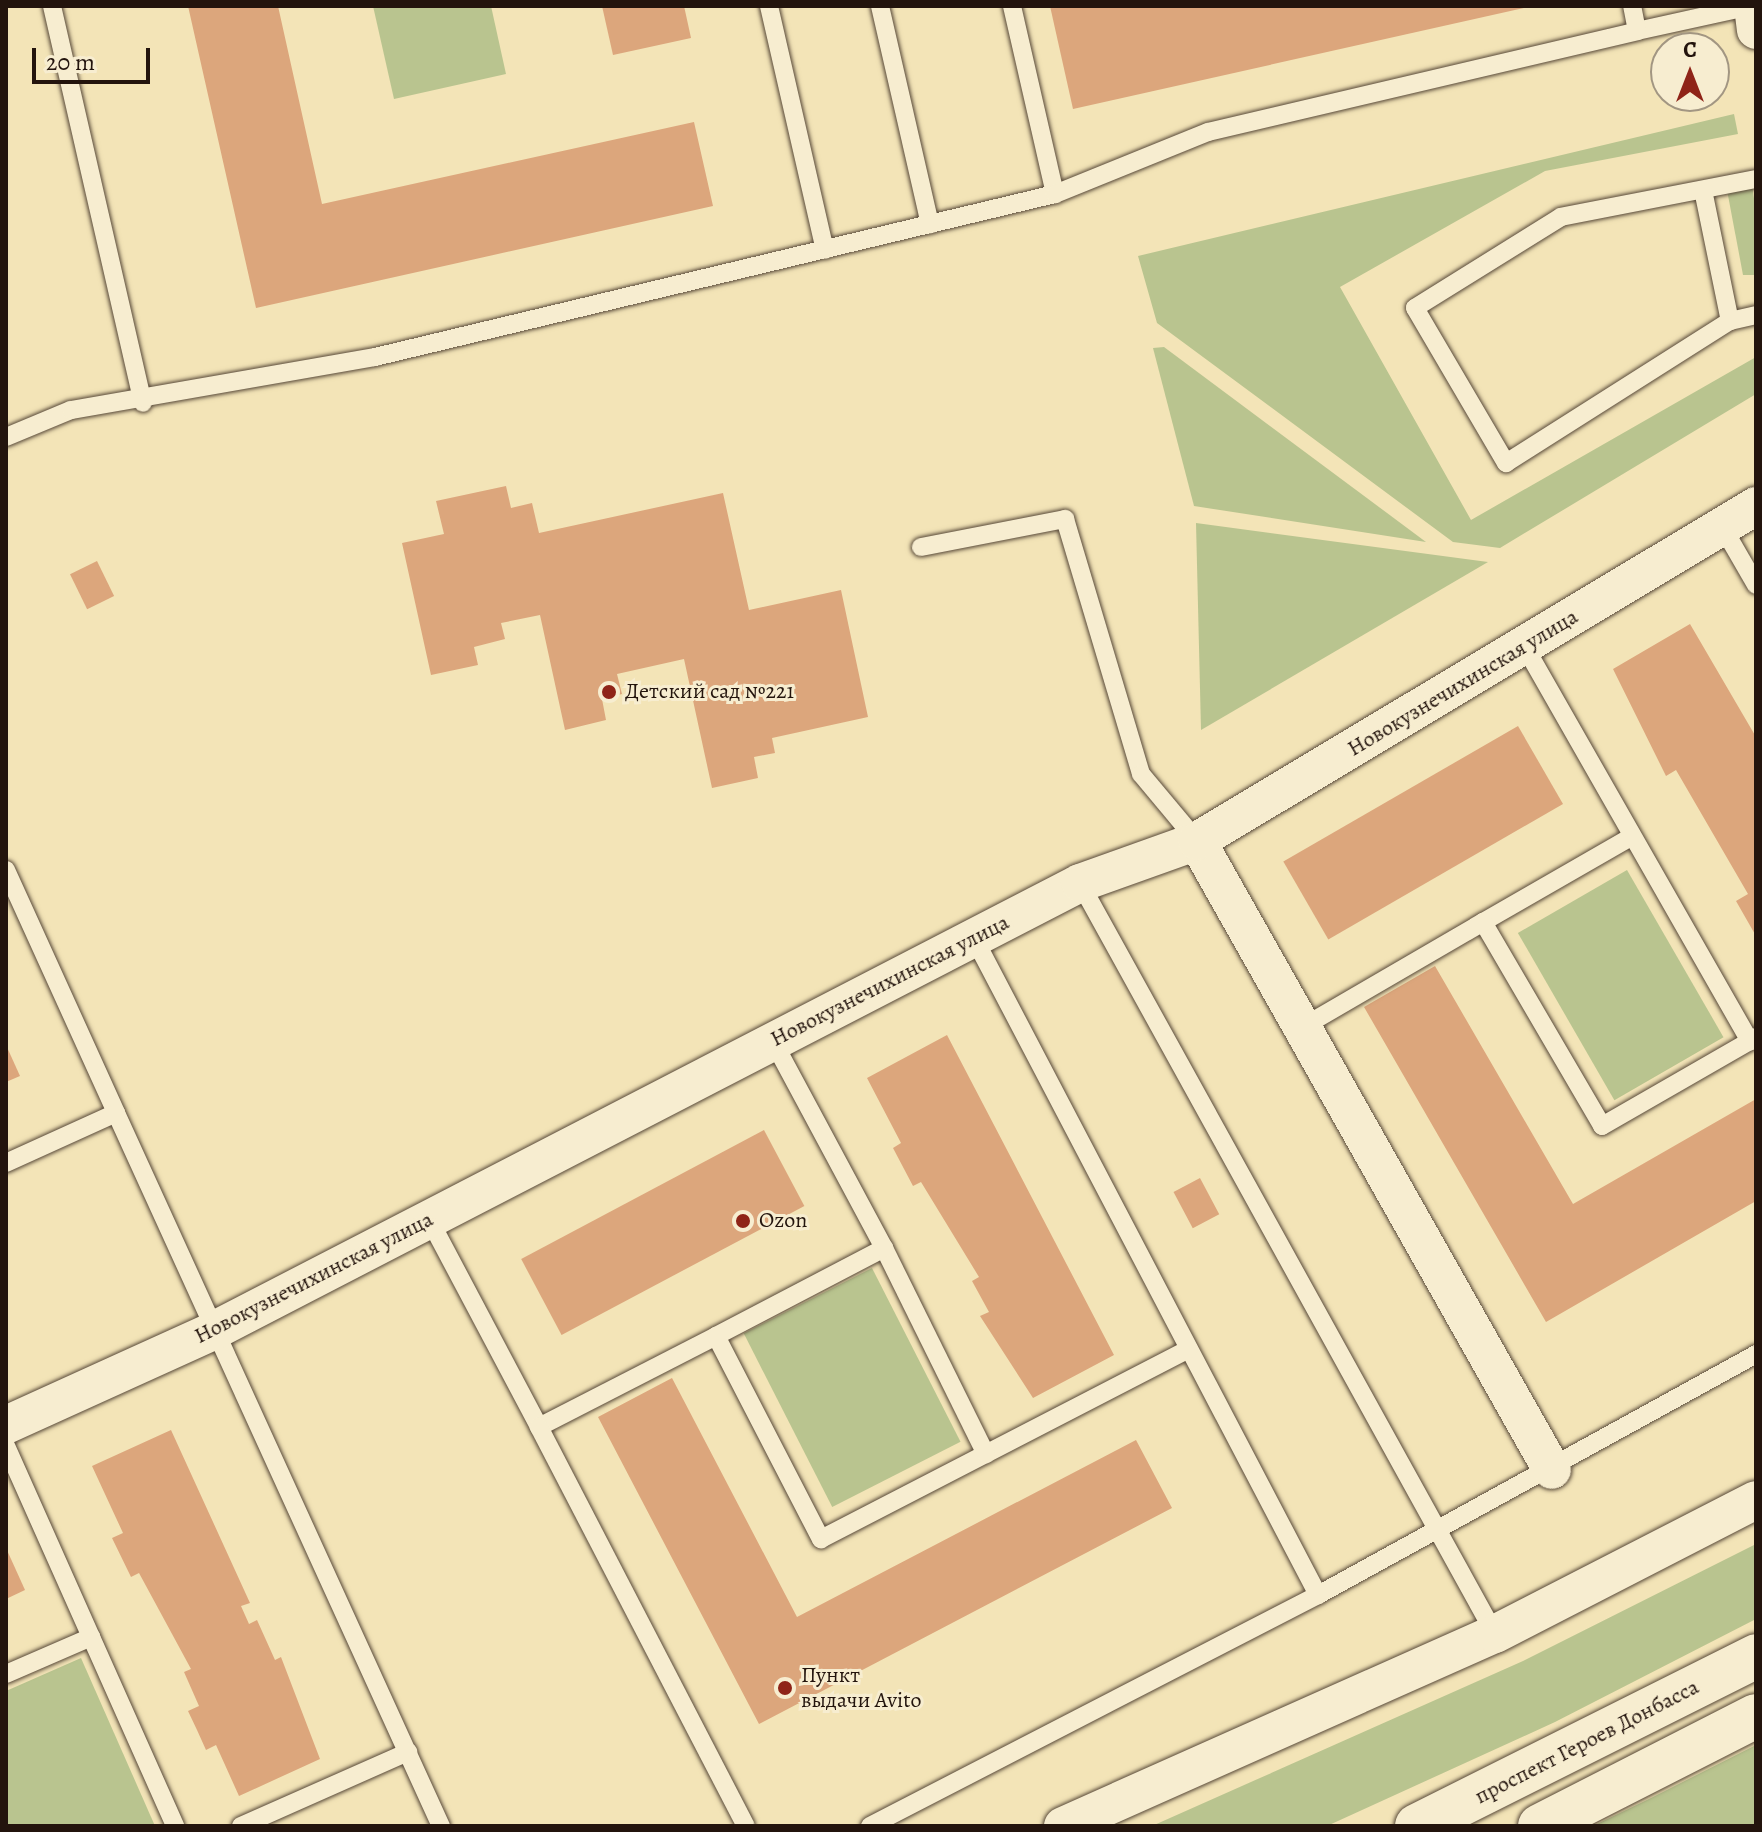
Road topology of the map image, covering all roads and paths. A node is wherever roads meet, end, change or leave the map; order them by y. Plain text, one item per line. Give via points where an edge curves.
1 (52, 6) edge
2 (769, 6) edge
3 (880, 6) edge
4 (1012, 6) edge
5 (1632, 6) edge
6 (1752, 6) edge
7 (1756, 30) edge
8 (1637, 31) junction
9 (1756, 179) edge
10 (1703, 190) junction
11 (1055, 194) junction
12 (930, 224) junction
13 (825, 250) junction
14 (1756, 315) edge
15 (1730, 321) junction
16 (143, 403) junction
17 (6, 437) edge
18 (1756, 506) edge
19 (1722, 526) junction
20 (921, 547) dead end
21 (1756, 585) edge
22 (1525, 647) junction
23 (1631, 837) junction
24 (1197, 841) junction
25 (6, 870) edge
26 (1080, 883) junction
27 (1483, 922) junction
28 (974, 938) junction
29 (1301, 1028) junction
30 (1753, 1039) edge
31 (773, 1041) junction
32 (116, 1113) junction
33 (6, 1163) edge
34 (429, 1219) junction
35 (884, 1248) junction
36 (215, 1330) junction
37 (716, 1336) junction
38 (1189, 1349) junction
39 (1756, 1354) edge
40 (6, 1425) edge
41 (539, 1427) junction
42 (6, 1446) edge
43 (986, 1454) junction
44 (1552, 1470) junction
45 (1756, 1500) edge
46 (1435, 1531) junction
47 (1318, 1595) junction
48 (1495, 1634) junction
49 (91, 1637) junction
50 (1756, 1656) edge
51 (6, 1674) edge
52 (1756, 1716) edge
53 (408, 1752) junction
54 (175, 1826) edge
55 (241, 1826) edge
56 (441, 1826) edge
57 (746, 1826) edge
58 (870, 1826) edge
59 (1063, 1826) edge
60 (1417, 1826) edge
61 (1540, 1826) edge

1 - 16 lane
2 - 13 lane
3 - 12 lane
4 - 11 lane
5 - 8 lane
6 - 7 street
6 - 8 lane
8 - 11 lane via 1208,132
9 - 10 lane
10 - 15 lane
10 - 15 lane via 1561,217 1415,308 1506,463
11 - 12 lane
12 - 13 lane
13 - 16 lane via 375,357
14 - 15 lane
16 - 17 lane via 71,410
18 - 19 street, Новокузнечихинская улица
19 - 21 lane
19 - 22 street, Новокузнечихинская улица
20 - 24 lane via 1065,519 1141,774
22 - 23 lane
22 - 24 street, Новокузнечихинская улица
23 - 27 lane
23 - 30 lane
24 - 26 street, Новокузнечихинская улица
24 - 29 street
25 - 32 lane
26 - 28 street, Новокузнечихинская улица
26 - 46 lane
27 - 29 lane
27 - 30 lane via 1602,1126
28 - 31 street, Новокузнечихинская улица
28 - 38 lane
29 - 44 street
31 - 34 street, Новокузнечихинская улица
31 - 35 lane
32 - 33 lane
32 - 36 lane
34 - 36 street, Новокузнечихинская улица
34 - 41 lane
35 - 37 lane
35 - 43 lane
36 - 40 street, Новокузнечихинская улица
36 - 53 lane
37 - 41 lane
37 - 43 lane via 821,1539
38 - 43 lane
38 - 47 lane
39 - 44 lane
41 - 57 lane
42 - 49 lane
44 - 46 lane
45 - 48 street
46 - 47 lane
46 - 48 lane
47 - 58 lane
48 - 59 street
49 - 51 lane
49 - 54 lane
50 - 60 street, проспект Героев Донбасса
52 - 61 street
53 - 55 lane
53 - 56 lane

